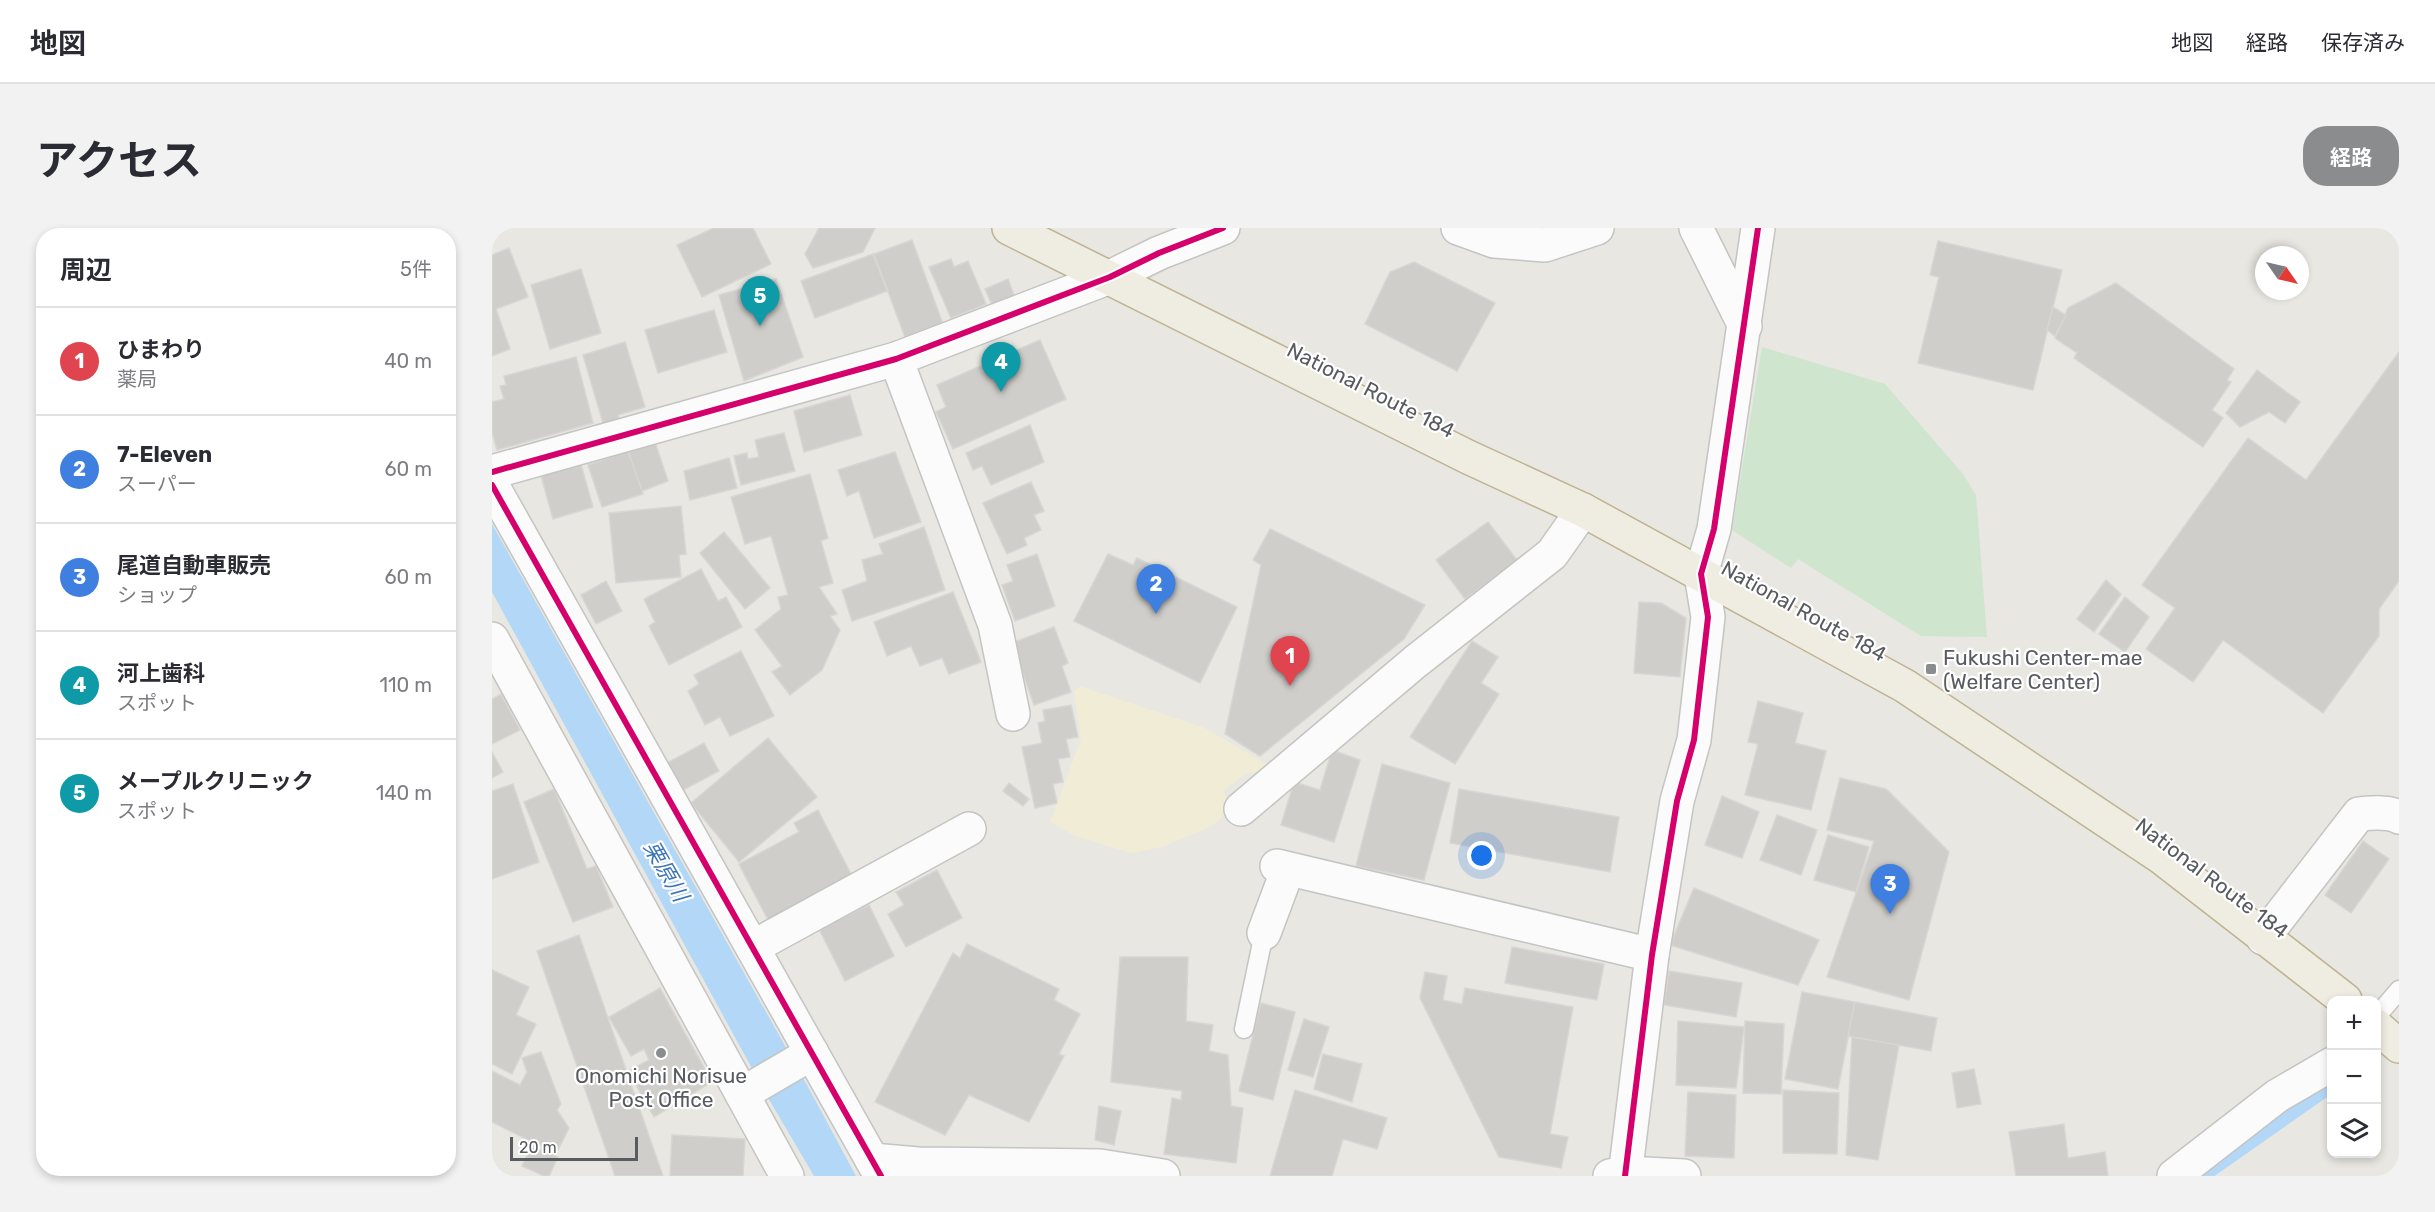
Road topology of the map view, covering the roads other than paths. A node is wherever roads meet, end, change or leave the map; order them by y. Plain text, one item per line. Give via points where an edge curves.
1 (1010, 228) edge
2 (1223, 228) edge
3 (1458, 228) edge
4 (1597, 228) edge
5 (1696, 228) edge
6 (1758, 228) edge
7 (1110, 277) junction
8 (1745, 326) junction
9 (896, 359) junction
10 (492, 472) edge
11 (492, 485) edge
12 (1583, 510) junction
13 (1701, 574) junction
14 (492, 639) edge
15 (1013, 714) dead end
16 (1241, 809) dead end
17 (2399, 817) edge
18 (969, 828) dead end
19 (1264, 933) joint
20 (2263, 938) junction
21 (753, 947) junction
22 (1652, 955) junction
23 (2399, 990) edge
24 (2340, 996) edge
25 (1244, 1029) dead end
26 (2387, 1035) edge
27 (806, 1056) junction
28 (2327, 1066) edge
29 (747, 1090) junction
30 (877, 1168) edge
31 (1620, 1175) edge
32 (787, 1176) edge
33 (1162, 1176) edge
34 (1684, 1176) edge
35 (2174, 1176) edge

1 - 7 highway, National Route 184
2 - 7 street
3 - 4 street via 1494,241 1545,245
5 - 8 street
6 - 8 street
7 - 9 street
7 - 12 highway, National Route 184 via 1459,453
8 - 13 street via 1714,530
9 - 10 street
9 - 15 street via 995,625
11 - 21 street
12 - 13 highway, National Route 184
12 - 16 street via 1552,554 1415,662
13 - 20 highway, National Route 184 via 1905,686 2161,857
13 - 22 street via 1708,617 1694,740 1677,801
14 - 29 street
17 - 20 street via 2359,814
18 - 21 street
19 - 22 street via 1282,868
19 - 25 lane
20 - 24 highway, National Route 184
21 - 27 street
22 - 31 street
23 - 26 lane
27 - 29 street
27 - 30 street
28 - 35 street via 2277,1096
29 - 32 street
30 - 33 street via 918,1164 1100,1166
31 - 34 street

